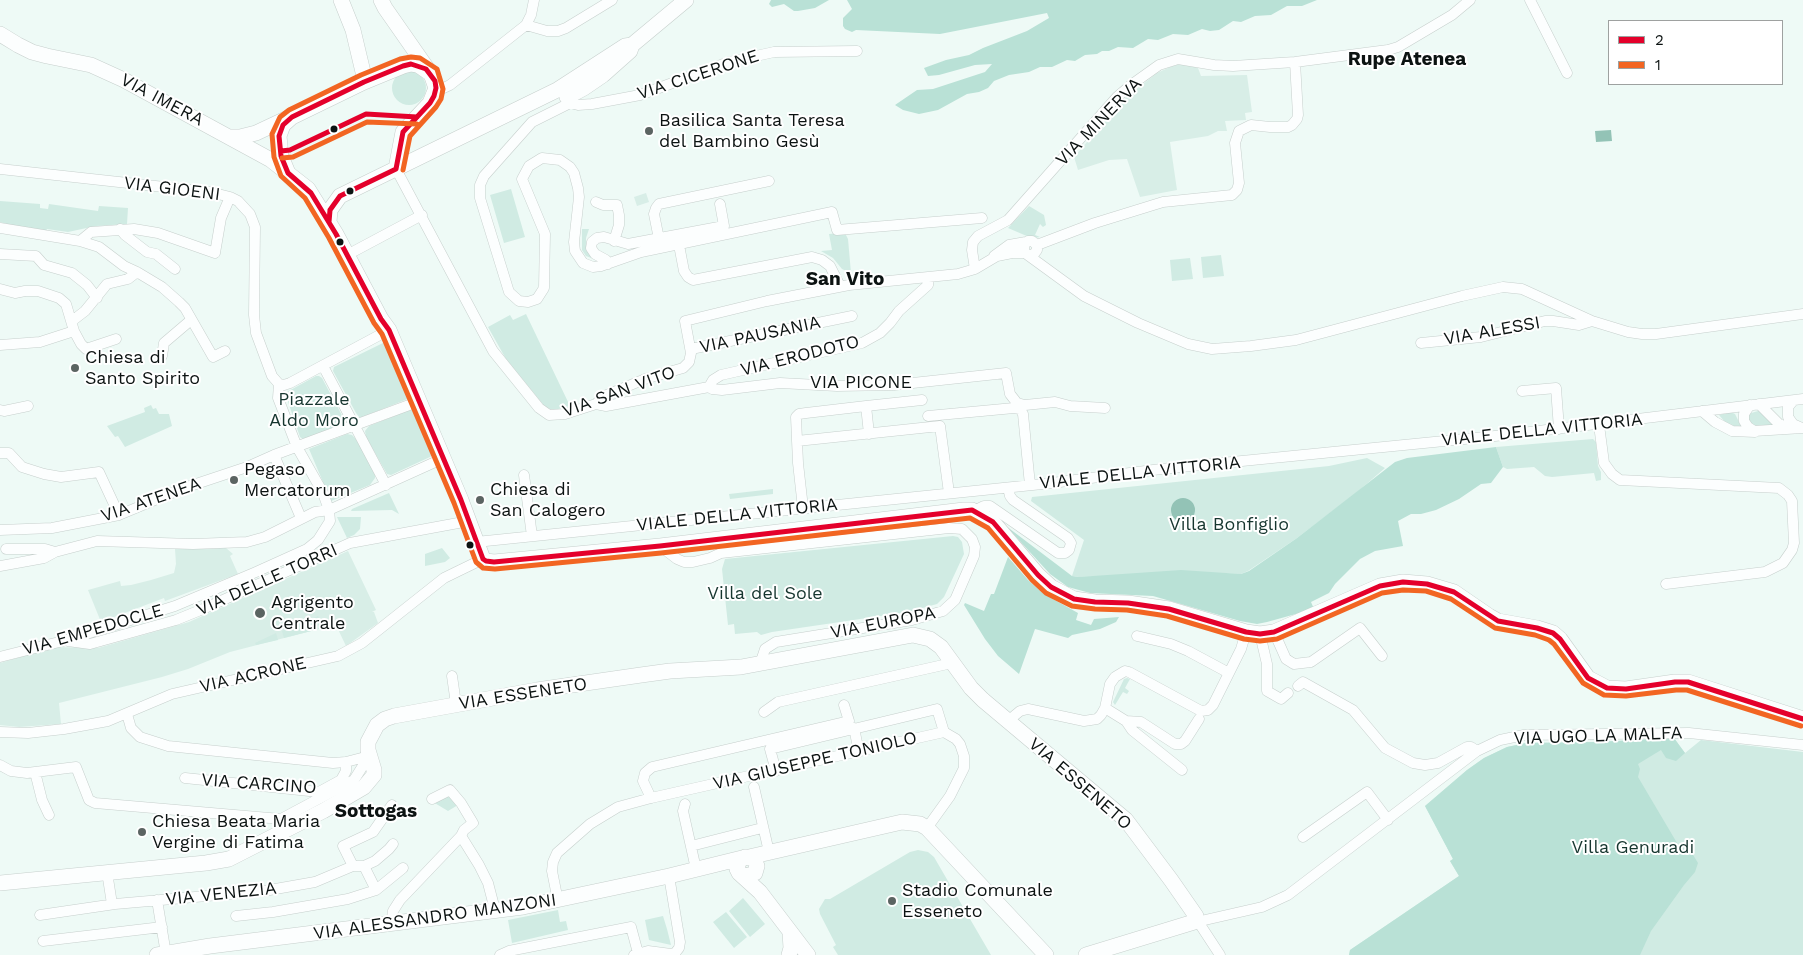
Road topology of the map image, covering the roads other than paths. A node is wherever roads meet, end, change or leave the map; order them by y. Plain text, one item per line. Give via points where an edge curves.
1 (340, 0) edge
2 (534, 0) edge
3 (612, 0) edge
4 (686, 0) edge
5 (1470, 0) edge
6 (1530, 0) edge
7 (383, 4) edge
8 (526, 26) junction
9 (0, 34) edge
10 (857, 52) dead end
11 (1294, 62) junction
12 (431, 74) junction
13 (1567, 74) dead end
14 (364, 82) junction
15 (435, 92) junction
16 (564, 97) junction
17 (292, 117) junction
18 (230, 137) junction
19 (0, 169) edge
20 (396, 169) junction
21 (288, 173) junction
22 (769, 181) dead end
23 (311, 193) junction
24 (230, 196) junction
25 (340, 196) junction
26 (596, 202) dead end
27 (720, 204) dead end
28 (422, 215) junction
29 (982, 218) dead end
30 (329, 222) junction
31 (0, 228) edge
32 (120, 229) junction
33 (659, 239) junction
34 (614, 240) junction
35 (80, 241) junction
36 (679, 245) junction
37 (1038, 246) junction
38 (1027, 250) junction
39 (0, 254) edge
40 (346, 255) junction
41 (608, 264) junction
42 (1047, 267) junction
43 (175, 268) dead end
44 (975, 268) junction
45 (137, 272) junction
46 (929, 278) junction
47 (844, 285) junction
48 (0, 289) edge
49 (97, 298) junction
50 (1803, 314) edge
51 (852, 316) dead end
52 (191, 320) junction
53 (72, 321) junction
54 (1592, 321) junction
55 (389, 330) junction
56 (74, 332) junction
57 (116, 339) dead end
58 (1421, 343) dead end
59 (0, 345) edge
60 (691, 349) junction
61 (225, 351) dead end
62 (162, 356) dead end
63 (323, 366) junction
64 (279, 384) junction
65 (710, 386) junction
66 (1522, 391) dead end
67 (922, 400) dead end
68 (1798, 400) edge
69 (420, 401) junction
70 (596, 404) junction
71 (1755, 404) junction
72 (28, 406) dead end
73 (866, 406) junction
74 (1105, 408) dead end
75 (0, 410) edge
76 (1702, 411) junction
77 (928, 416) dead end
78 (1599, 425) junction
79 (355, 426) junction
80 (1803, 428) edge
81 (1559, 429) junction
82 (1791, 429) junction
83 (1758, 432) junction
84 (869, 434) junction
85 (797, 441) junction
86 (297, 447) junction
87 (0, 453) edge
88 (274, 455) junction
89 (444, 458) junction
90 (524, 475) dead end
91 (386, 484) junction
92 (1030, 485) junction
93 (1008, 488) junction
94 (949, 493) junction
95 (803, 508) junction
96 (329, 510) junction
97 (974, 511) junction
98 (119, 514) junction
99 (301, 518) junction
100 (469, 521) junction
101 (0, 530) edge
102 (532, 536) junction
103 (476, 542) junction
104 (660, 546) junction
105 (6, 549) dead end
106 (55, 552) junction
107 (483, 559) junction
108 (0, 566) edge
109 (1666, 584) dead end
110 (1260, 633) junction
111 (1137, 636) dead end
112 (67, 640) junction
113 (1, 654) edge
114 (1382, 656) dead end
115 (952, 663) junction
116 (760, 664) junction
117 (1229, 673) junction
118 (452, 676) dead end
119 (1298, 686) dead end
120 (1288, 693) dead end
121 (456, 704) junction
122 (844, 705) dead end
123 (1105, 708) junction
124 (764, 712) dead end
125 (127, 714) junction
126 (1199, 719) dead end
127 (1803, 719) edge
128 (1008, 722) junction
129 (1126, 722) junction
130 (854, 728) junction
131 (0, 732) edge
132 (944, 732) junction
133 (1803, 745) edge
134 (1477, 751) junction
135 (859, 752) junction
136 (369, 756) junction
137 (346, 762) junction
138 (0, 765) edge
139 (1182, 770) dead end
140 (776, 771) junction
141 (31, 773) junction
142 (185, 778) dead end
143 (754, 787) dead end
144 (651, 798) junction
145 (432, 800) dead end
146 (686, 804) dead end
147 (392, 805) dead end
148 (49, 815) dead end
149 (1388, 820) junction
150 (762, 828) junction
151 (927, 828) junction
152 (461, 836) junction
153 (1304, 837) dead end
154 (393, 844) dead end
155 (691, 846) junction
156 (769, 852) junction
157 (358, 866) junction
158 (748, 866) junction
159 (704, 867) junction
160 (403, 868) dead end
161 (107, 872) junction
162 (669, 876) junction
163 (0, 883) edge
164 (376, 890) junction
165 (157, 900) junction
166 (558, 901) junction
167 (112, 904) junction
168 (495, 910) junction
169 (40, 915) dead end
170 (236, 916) dead end
171 (1199, 921) junction
172 (390, 924) junction
173 (162, 927) junction
174 (790, 932) junction
175 (43, 941) dead end
176 (212, 950) edge
177 (162, 954) edge
178 (636, 954) edge
179 (500, 955) edge
180 (789, 955) edge
181 (808, 955) edge
182 (1046, 955) edge
183 (1086, 955) edge
184 (1220, 955) edge

1 - 14 street via 353,30
2 - 8 street
3 - 8 street via 562,30 547,31
4 - 16 street via 632,45 630,51 603,75
5 - 11 street, VIA MINERVA via 1452,15 1398,47
6 - 13 street
7 - 12 street
8 - 15 street via 450,85
9 - 18 street, VIA IMERA via 32,52 91,65 118,77
10 - 16 street, VIA CICERONE via 774,52 730,62 640,95 578,105
11 - 37 street via 1297,119 1288,127 1251,125 1239,131 1235,142 1239,183 1232,195 1163,202 1095,222
11 - 44 street, VIA MINERVA via 1214,66 1178,59 1159,65 1118,97 1008,220 978,236 972,250
12 - 14 street via 411,64
12 - 15 street
14 - 17 street
15 - 20 street via 430,103 403,132
16 - 20 street, VIA CICERONE
16 - 41 street via 532,122 484,176 480,198 509,292 519,301 537,299 545,284 545,234 522,180 525,170 537,160 554,158 570,166 578,188 575,251 579,260 590,266
17 - 18 street via 256,133
17 - 21 street via 283,125 280,136 281,156
18 - 21 street, VIA IMERA
19 - 24 street, VIA GIOENI
20 - 25 street, VIA CICERONE
20 - 28 street, VIA SAN VITO
21 - 23 street, VIA IMERA
22 - 33 street via 659,204 654,214
23 - 25 street via 326,198
23 - 30 street, VIA IMERA
24 - 32 street via 220,218 215,253 158,233
24 - 64 street, VIA GIOENI via 249,212 255,227 256,333 272,376
25 - 30 street via 330,210
26 - 34 street via 617,205 620,215
27 - 33 street via 724,226
28 - 40 street
28 - 70 street, VIA SAN VITO via 493,351 539,408 556,415
29 - 36 street via 838,230 832,212
30 - 40 street, VIA IMERA
31 - 35 street
32 - 35 street via 91,232
32 - 43 street via 147,252 156,254
33 - 34 street via 628,244
34 - 41 street via 597,238 591,245 595,254
35 - 45 street via 98,247
36 - 41 street via 641,252
36 - 47 street via 684,271 693,280 812,258 830,266
37 - 38 street via 1032,241
37 - 42 street
38 - 42 street
38 - 44 street via 1005,254
39 - 49 street via 36,256 44,265 72,273 87,284
40 - 55 street, VIA IMERA
42 - 54 street via 1084,296 1138,323 1188,344 1212,349 1296,340 1503,287 1522,288
44 - 46 street
45 - 49 street via 128,279 107,284
45 - 52 street via 179,302
46 - 47 street
46 - 65 street, VIA ERODOTO via 928,285 880,333 862,343 721,375
47 - 60 street, VIA SAN VITO via 685,321
48 - 53 street via 15,293 38,291 60,298 66,304
49 - 53 street
50 - 54 street via 1656,334 1628,332
51 - 60 street, VIA PAUSANIA
52 - 61 street via 213,357
52 - 62 street via 164,343
53 - 56 street
54 - 58 street, VIA ALESSI via 1579,325 1545,321 1481,337
55 - 63 street
55 - 69 street
56 - 57 street via 86,349
56 - 59 street via 40,342
60 - 70 street, VIA SAN VITO via 690,358 683,368 644,379 604,396
63 - 64 street via 290,383
63 - 79 street
64 - 86 street via 278,398
65 - 70 street, VIA PICONE via 606,406
65 - 74 street, VIA PICONE via 722,390 780,383 894,385 1006,373 1010,394 1017,403 1056,402
66 - 81 street via 1556,388
67 - 73 street
68 - 71 street, VIALE DELLA VITTORIA
68 - 80 street via 1788,407 1788,417 1793,424
69 - 79 street
69 - 89 street
71 - 76 street, VIALE DELLA VITTORIA
71 - 82 street via 1779,424
71 - 83 street via 1744,414 1744,421
72 - 75 street
73 - 84 street
73 - 85 street via 799,414 796,416
76 - 78 street, VIALE DELLA VITTORIA
76 - 83 street via 1732,431
77 - 92 street via 1020,409
78 - 81 street, VIALE DELLA VITTORIA
78 - 109 street via 1604,463 1609,472 1620,480 1779,488 1792,501 1794,543 1783,563 1765,572
79 - 86 street
79 - 91 street
80 - 82 street
81 - 92 street, VIALE DELLA VITTORIA
82 - 83 street
84 - 85 street
84 - 94 street via 940,426
85 - 95 street
86 - 88 street, VIA ATENEA
86 - 96 street
87 - 98 street via 9,453 22,467 44,474 61,476 99,472
88 - 98 street, VIA ATENEA
88 - 99 street
89 - 91 street
89 - 100 street
90 - 102 street
91 - 96 street
92 - 93 street, VIALE DELLA VITTORIA
93 - 94 street, VIALE DELLA VITTORIA
93 - 97 street via 1013,500 1068,538 1071,543 1069,550 1058,553 990,506
94 - 95 street, VIALE DELLA VITTORIA
95 - 102 street, VIALE DELLA VITTORIA
96 - 99 street
96 - 112 street, VIA EMPEDOCLE via 330,521 323,534 307,549 175,606
97 - 104 street
97 - 110 street via 993,522 1038,575 1063,594 1084,601 1169,609
98 - 101 street, VIA ATENEA via 52,528
99 - 106 street via 265,537 240,544 96,541
100 - 103 street
100 - 112 street, VIA DELLE TORRI via 350,543 176,620 90,644
102 - 103 street, VIALE DELLA VITTORIA
103 - 107 street
104 - 107 street via 494,562
104 - 116 street, VIA EUROPA via 684,562 693,562 721,553 949,528 962,530 972,538 974,556 955,600 948,608 912,620 776,642 765,649
105 - 106 street
106 - 108 street via 44,558
107 - 125 street, VIA ACRONE via 444,578 346,652 172,694
110 - 114 street via 1294,664 1311,662 1360,628
110 - 117 street via 1241,649
110 - 120 street via 1267,664 1267,691 1281,699
110 - 127 street via 1380,586 1403,582 1427,584 1462,596 1494,619 1553,633 1588,678 1608,688 1688,682
111 - 117 street via 1171,644
112 - 113 street, VIA EMPEDOCLE
115 - 116 street, VIA ESSENETO via 936,643 913,635
115 - 124 street via 778,702
115 - 128 street, VIA ESSENETO via 975,693
116 - 121 street, VIA ESSENETO via 722,670 670,671
117 - 123 street via 1213,705 1205,711 1125,671 1114,677 1110,684
118 - 121 street
119 - 134 street via 1303,682 1352,710 1384,748 1419,765 1445,760 1466,747
121 - 136 street, VIA ESSENETO via 385,719 374,729 368,742
122 - 144 street via 848,721 652,767 645,773 643,781
123 - 128 street via 1101,715 1090,721 1028,709 1020,711
123 - 129 street
125 - 131 street, VIA ACRONE via 64,729
125 - 137 street via 131,728 140,737 168,746
126 - 129 street via 1185,741 1178,744 1141,722
128 - 171 street, VIA ESSENETO via 1126,820
129 - 139 street
130 - 132 street, VIA GIUSEPPE TONIOLO via 937,708
130 - 135 street
130 - 140 street, VIA GIUSEPPE TONIOLO via 770,749
132 - 135 street, VIA GIUSEPPE TONIOLO
132 - 151 street via 960,744 964,768 950,796
133 - 134 street, VIA UGO LA MALFA via 1689,733 1524,735 1500,740
134 - 149 street, VIA UGO LA MALFA
135 - 140 street, VIA GIUSEPPE TONIOLO
136 - 137 street
136 - 141 street via 354,780 281,819 95,803 90,800 76,767
136 - 161 street, VIA ESSENETO via 374,775 364,787 228,859
137 - 142 street, VIA CARCINO via 341,780 319,792
138 - 141 street
140 - 144 street, VIA GIUSEPPE TONIOLO
141 - 148 street
143 - 150 street
144 - 166 street, VIA GIUSEPPE TONIOLO via 604,814 557,853 552,872
145 - 152 street via 450,790 461,803 473,823
146 - 155 street via 683,811
147 - 157 street via 373,832 343,846
149 - 153 street via 1367,792
149 - 171 street, VIA UGO LA MALFA via 1284,898 1262,907
150 - 155 street
150 - 156 street
151 - 156 street, VIA ALESSANDRO MANZONI via 902,822
151 - 182 street
152 - 168 street via 488,883
152 - 172 street via 400,900
154 - 157 street, VIA VENEZIA via 375,860
155 - 159 street
156 - 158 street, VIA ALESSANDRO MANZONI
157 - 164 street
157 - 165 street, VIA VENEZIA via 315,882 264,891
158 - 159 street, VIA ALESSANDRO MANZONI
158 - 174 street via 760,892
159 - 162 street, VIA ALESSANDRO MANZONI
160 - 164 street
161 - 163 street
161 - 167 street
162 - 166 street, VIA ALESSANDRO MANZONI
162 - 178 street via 679,948 671,954 648,951
164 - 170 street via 348,899
165 - 167 street, VIA VENEZIA
165 - 173 street
166 - 168 street, VIA ALESSANDRO MANZONI
167 - 169 street, VIA VENEZIA
168 - 172 street, VIA ALESSANDRO MANZONI
171 - 183 street, VIA UGO LA MALFA
171 - 184 street
172 - 176 street, VIA ALESSANDRO MANZONI
173 - 175 street
173 - 177 street
174 - 180 street
174 - 181 street
176 - 177 street, VIA ALESSANDRO MANZONI via 180,950
178 - 179 street via 631,927

